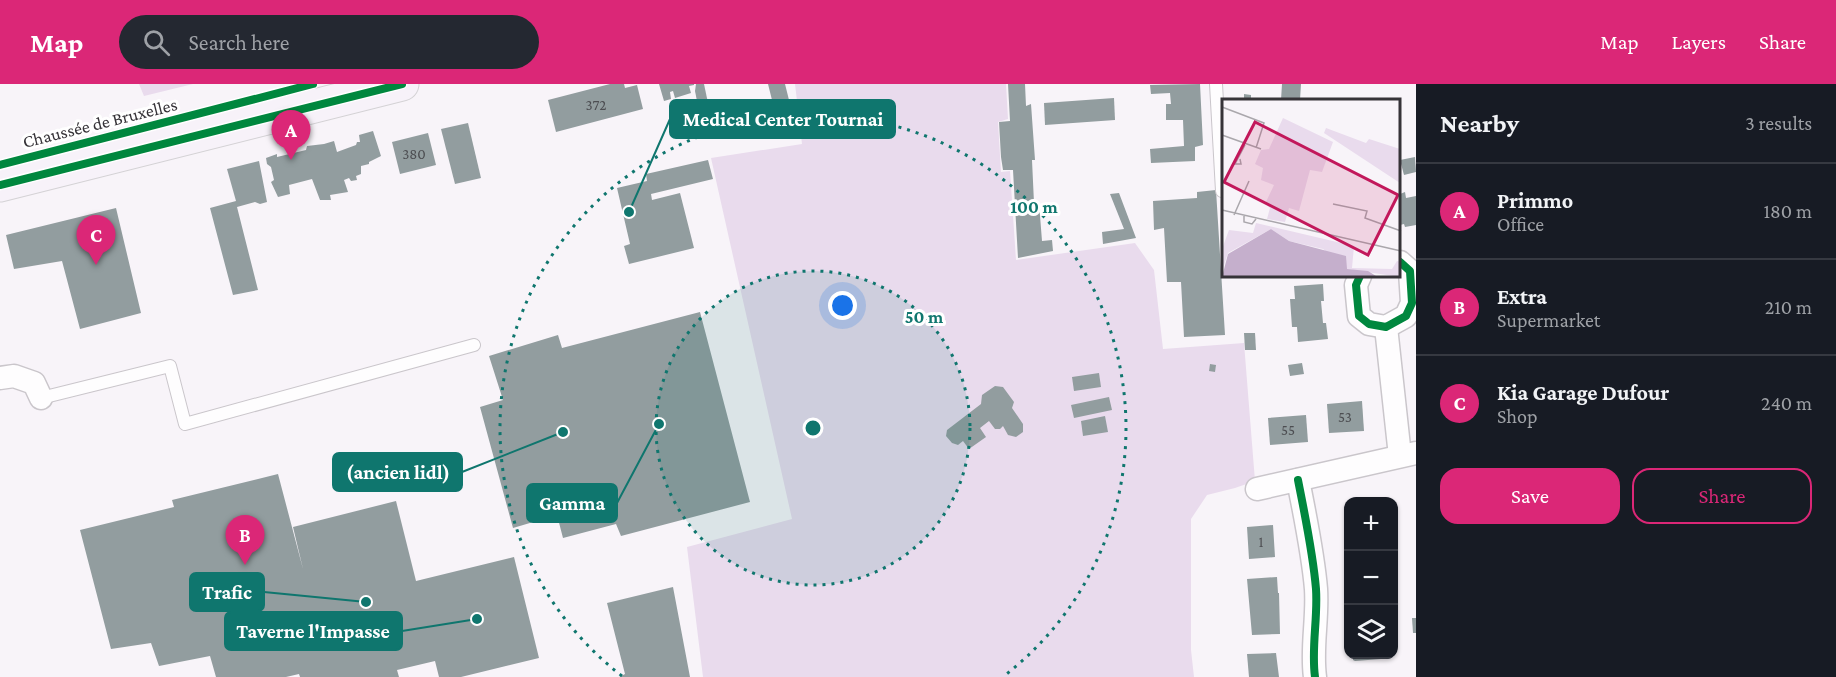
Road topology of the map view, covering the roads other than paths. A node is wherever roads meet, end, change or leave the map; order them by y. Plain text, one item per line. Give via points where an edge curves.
1 (313, 84) edge
2 (402, 84) edge
3 (1216, 84) edge
4 (0, 165) edge
5 (0, 184) edge
6 (1222, 191) dead end
7 (1401, 263) edge
8 (1359, 278) edge
9 (1386, 327) junction
10 (474, 345) dead end
11 (0, 378) edge
12 (41, 398) joint
13 (1408, 454) edge
14 (1298, 480) junction
15 (1257, 489) dead end
16 (1315, 677) edge

1 - 4 main road, Chaussée de Bruxelles
2 - 5 main road, Chaussée de Bruxelles
3 - 6 lane
7 - 9 street via 1410,271 1412,303 1406,316
8 - 9 street via 1356,285 1359,316 1369,324
9 - 13 street
10 - 12 lane via 185,424 170,366
11 - 12 street via 14,376 34,383
13 - 14 street
14 - 15 street
14 - 16 street via 1316,591 1312,660

